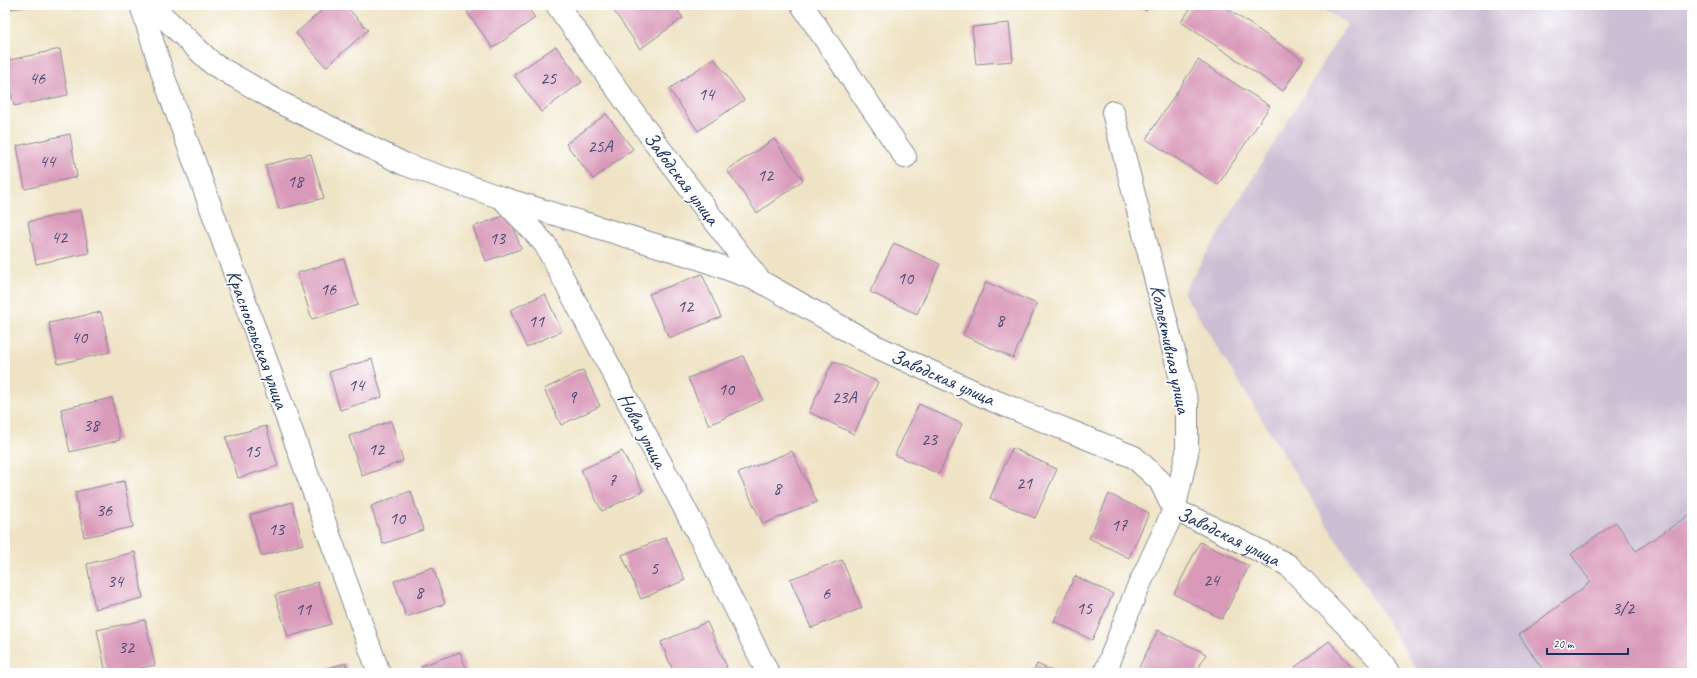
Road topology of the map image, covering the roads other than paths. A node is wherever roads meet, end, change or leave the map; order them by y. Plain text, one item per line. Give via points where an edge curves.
1 (140, 5) edge
2 (151, 5) edge
3 (557, 5) edge
4 (802, 5) edge
5 (1113, 112) dead end
6 (905, 157) dead end
7 (502, 198) junction
8 (760, 281) junction
9 (1174, 510) junction
10 (379, 673) edge
11 (768, 673) edge
12 (1105, 673) edge
13 (1388, 673) edge

1 - 10 street, Красносельская улица via 162,75
2 - 7 street via 213,64 281,103 404,164
3 - 8 street, Заводская улица via 657,145
4 - 6 street
5 - 9 street, Коллективная улица via 1187,403 1187,454
7 - 8 street via 698,258
7 - 11 street, Новая улица via 545,244 705,547
8 - 9 street, Заводская улица via 876,346 992,400 1134,457 1160,481
9 - 12 street, Коллективная улица via 1135,594
9 - 13 street, Заводская улица via 1288,565 1380,660

